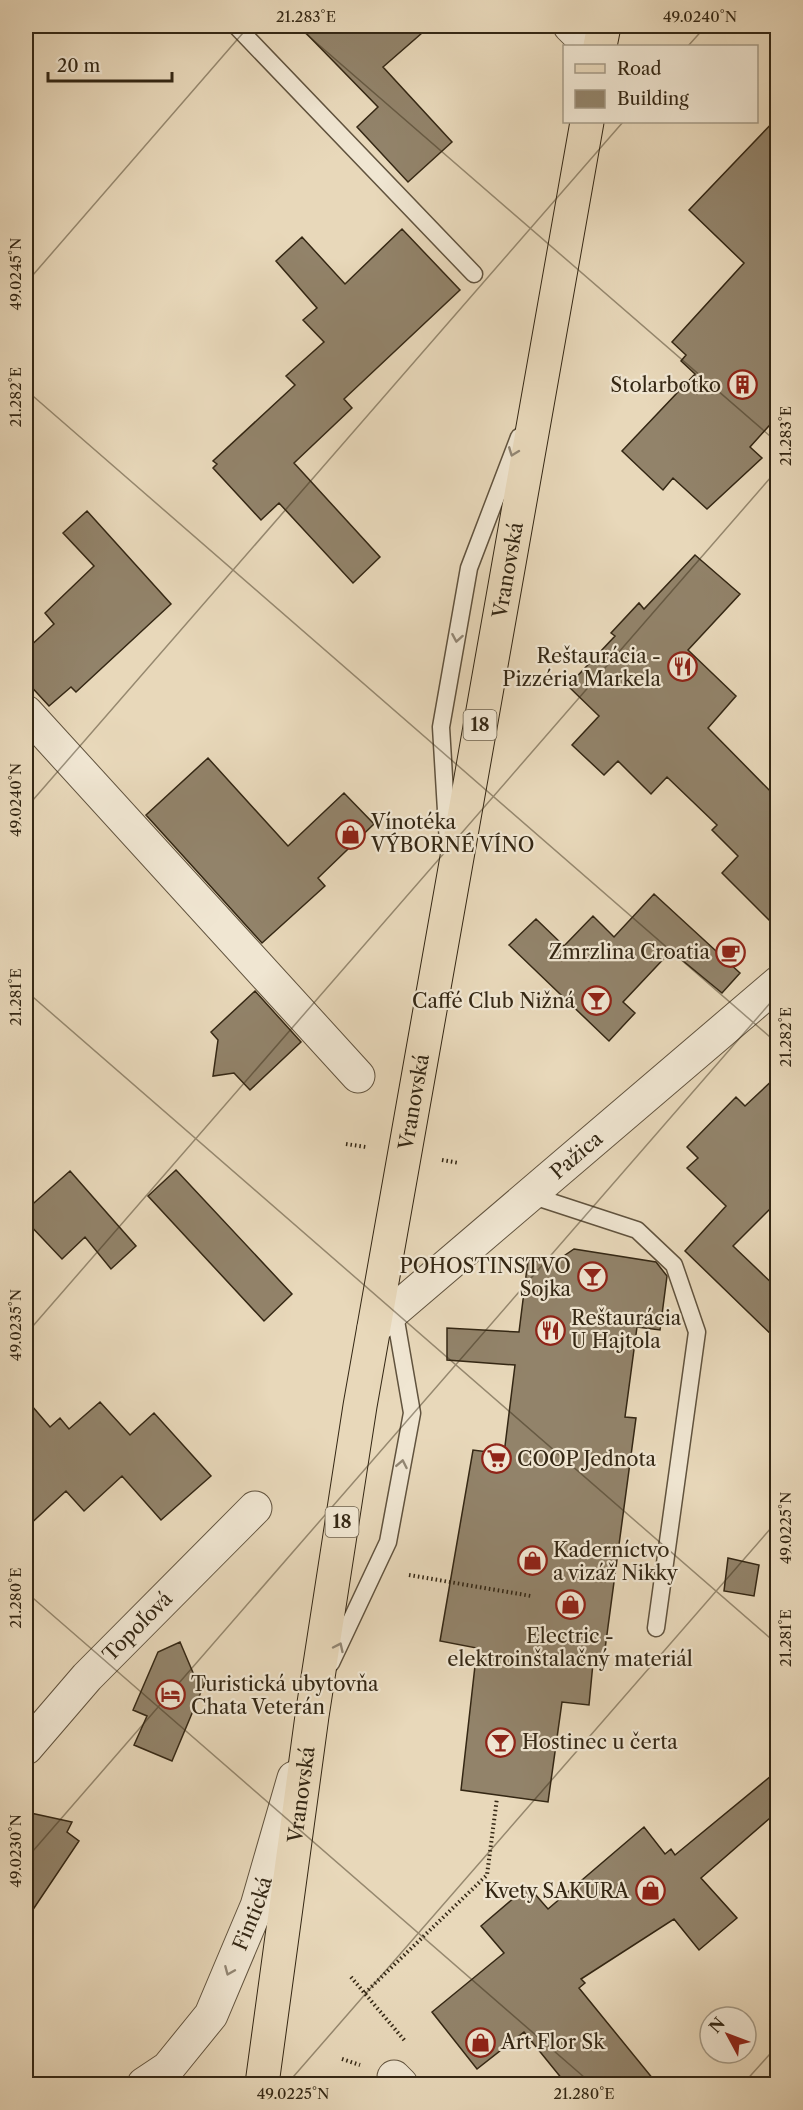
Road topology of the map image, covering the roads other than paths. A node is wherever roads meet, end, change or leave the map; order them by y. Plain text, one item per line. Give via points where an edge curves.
1 (236, 26) edge
2 (570, 26) edge
3 (603, 26) edge
4 (589, 45) edge
5 (600, 45) edge
6 (587, 123) edge
7 (474, 274) dead end
8 (26, 712) edge
9 (777, 983) edge
10 (358, 1076) dead end
11 (530, 1195) junction
12 (384, 1319) junction
13 (255, 1508) dead end
14 (656, 1628) dead end
15 (313, 1708) junction
16 (26, 1748) edge
17 (144, 2085) edge
18 (262, 2085) edge

1 - 7 lane
2 - 4 street
3 - 5 main road
6 - 12 main road, Vranovská / 18 via 386,1259
8 - 10 street
9 - 11 street, Pažica
11 - 12 street, Pažica
11 - 14 lane via 637,1230 674,1265 697,1332
12 - 15 main road, Vranovská / 18
15 -> 12 lane via 387,1542 412,1413
13 - 16 street, Topoľová via 87,1677
15 -> 17 street, Fintická via 257,1906 211,2015 168,2068
15 - 18 main road, Vranovská / 18

